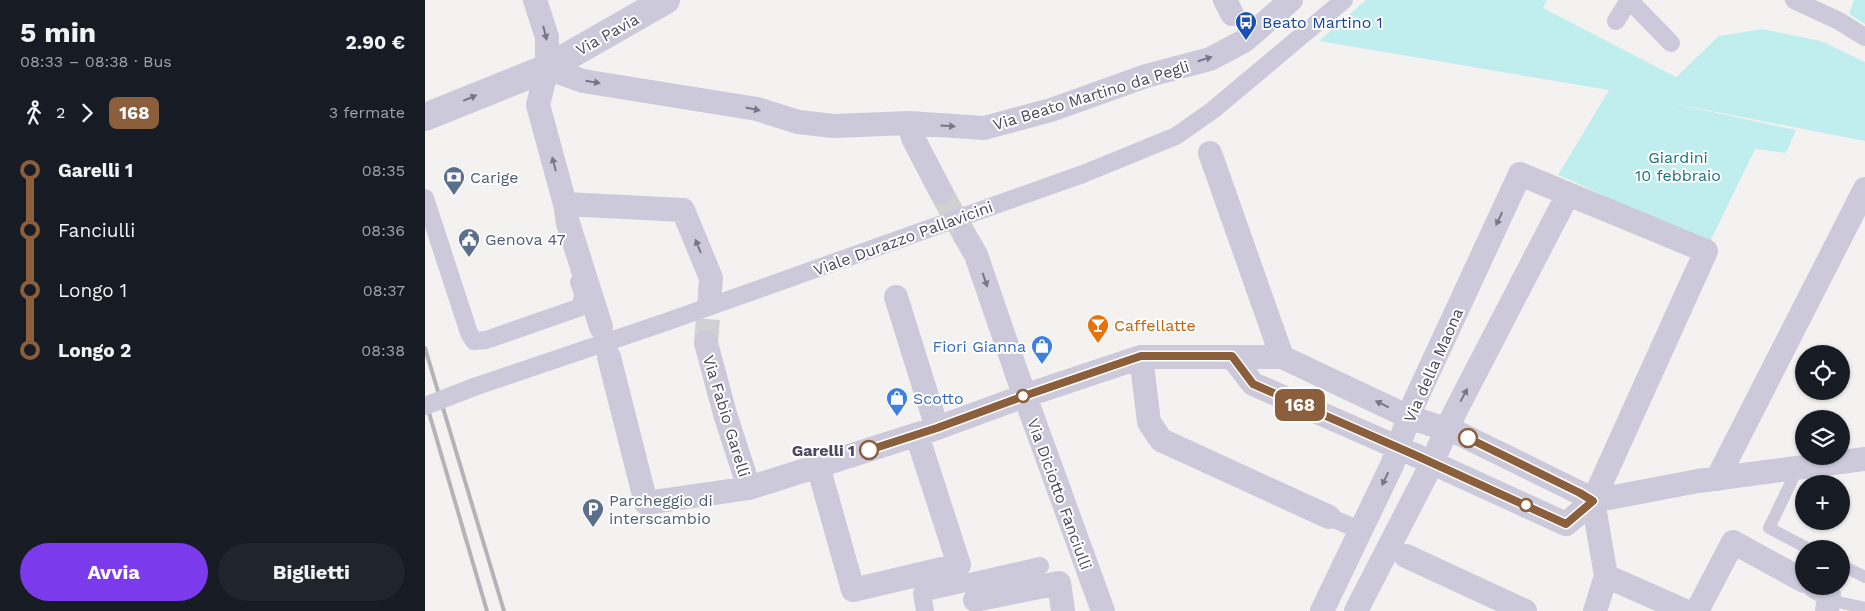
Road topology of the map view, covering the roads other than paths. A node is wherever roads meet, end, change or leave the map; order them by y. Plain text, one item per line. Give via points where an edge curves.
1 (535, 0) edge
2 (666, 0) edge
3 (1291, 0) edge
4 (1344, 0) edge
5 (1629, 0) edge
6 (1794, 0) edge
7 (1229, 7) edge
8 (1616, 21) dead end
9 (1865, 37) edge
10 (1244, 41) junction
11 (1671, 43) dead end
12 (547, 68) junction
13 (425, 117) edge
14 (909, 123) junction
15 (1211, 153) dead end
16 (1865, 189) edge
17 (941, 192) tunnel mouth
18 (1569, 194) junction
19 (425, 198) edge
20 (565, 204) junction
21 (965, 236) tunnel mouth
22 (710, 292) tunnel mouth
23 (896, 297) dead end
24 (601, 327) dead end
25 (705, 343) tunnel mouth
26 (1141, 356) junction
27 (1232, 356) junction
28 (1282, 356) junction
29 (609, 357) dead end
30 (1024, 396) junction
31 (425, 406) edge
32 (1409, 416) junction
33 (927, 432) junction
34 (1453, 432) junction
35 (1415, 455) junction
36 (1865, 459) edge
37 (818, 466) junction
38 (1798, 468) junction
39 (1717, 479) junction
40 (749, 488) junction
41 (1593, 501) junction
42 (1329, 517) joint
43 (1360, 530) junction
44 (1795, 542) edge
45 (1397, 552) junction
46 (1041, 566) dead end
47 (1850, 570) edge
48 (1606, 576) junction
49 (1795, 576) edge
50 (1865, 577) edge
51 (1823, 599) edge
52 (975, 600) dead end
53 (1865, 608) edge
54 (925, 611) edge
55 (1063, 611) edge
56 (1103, 611) edge
57 (1323, 611) edge
58 (1356, 611) edge
59 (1525, 611) edge
60 (1595, 611) edge
61 (1685, 611) edge
62 (1697, 611) edge

1 -> 12 street via 547,37
2 - 12 street, Via Pavia
3 - 10 street, Via Beato Martino da Pegli
4 - 31 street, Viale Durazzo Pallavicini, bridge via 1213,110 1176,136 1074,177
5 - 8 street
5 - 11 street
6 - 9 street via 1839,20
7 - 10 street
14 -> 10 street, Via Beato Martino da Pegli via 984,128 1210,59
13 -> 12 street, Via Pavia
12 -> 14 street, Via Beato Martino da Pegli via 583,81 757,109 798,122 834,126
20 -> 12 street via 538,105
14 - 17 street via 913,138
15 - 28 street
16 - 39 street
18 -> 32 street, Via della Maona via 1520,174
34 -> 18 street, Via della Maona
18 - 41 street via 1706,251
19 - 20 street via 474,341 486,340 581,307 583,293 558,218
22 -> 20 street via 711,278 683,210
20 - 24 street
21 -> 30 street, Via Diciotto Fanciulli via 976,256
23 - 33 street
25 - 40 street, Via Fabio Garelli
26 - 27 street, Via Fabio Garelli
26 - 30 street, Via Fabio Garelli
26 - 42 street via 1149,422 1161,440
27 - 28 street, Via Fabio Garelli
27 - 35 street via 1253,384
32 -> 28 street, Via Fabio Garelli
29 - 40 street, Via Fabio Garelli via 646,503
30 - 33 street, Via Fabio Garelli
30 - 56 street, Via Diciotto Fanciulli
32 - 34 street, Via Fabio Garelli
32 - 35 street, Via della Maona
33 - 37 street, Via Fabio Garelli
33 - 37 street via 959,565 853,590
34 - 35 street, Via della Maona
34 - 41 street, Via Fabio Garelli
35 - 41 street via 1566,524
35 -> 43 street, Via della Maona
35 - 45 street, Via della Maona
36 - 38 street
37 - 40 street, Via Fabio Garelli
38 - 39 street
38 - 44 lane via 1769,528
39 - 41 street
41 - 48 street
42 - 43 street
43 - 57 street, Via della Maona
45 - 58 street, Via della Maona
45 - 59 street
46 - 54 street via 922,593
47 - 50 lane
48 - 60 street
48 - 61 street
49 - 62 street via 1733,542
51 - 53 lane
52 - 55 street via 1059,582

